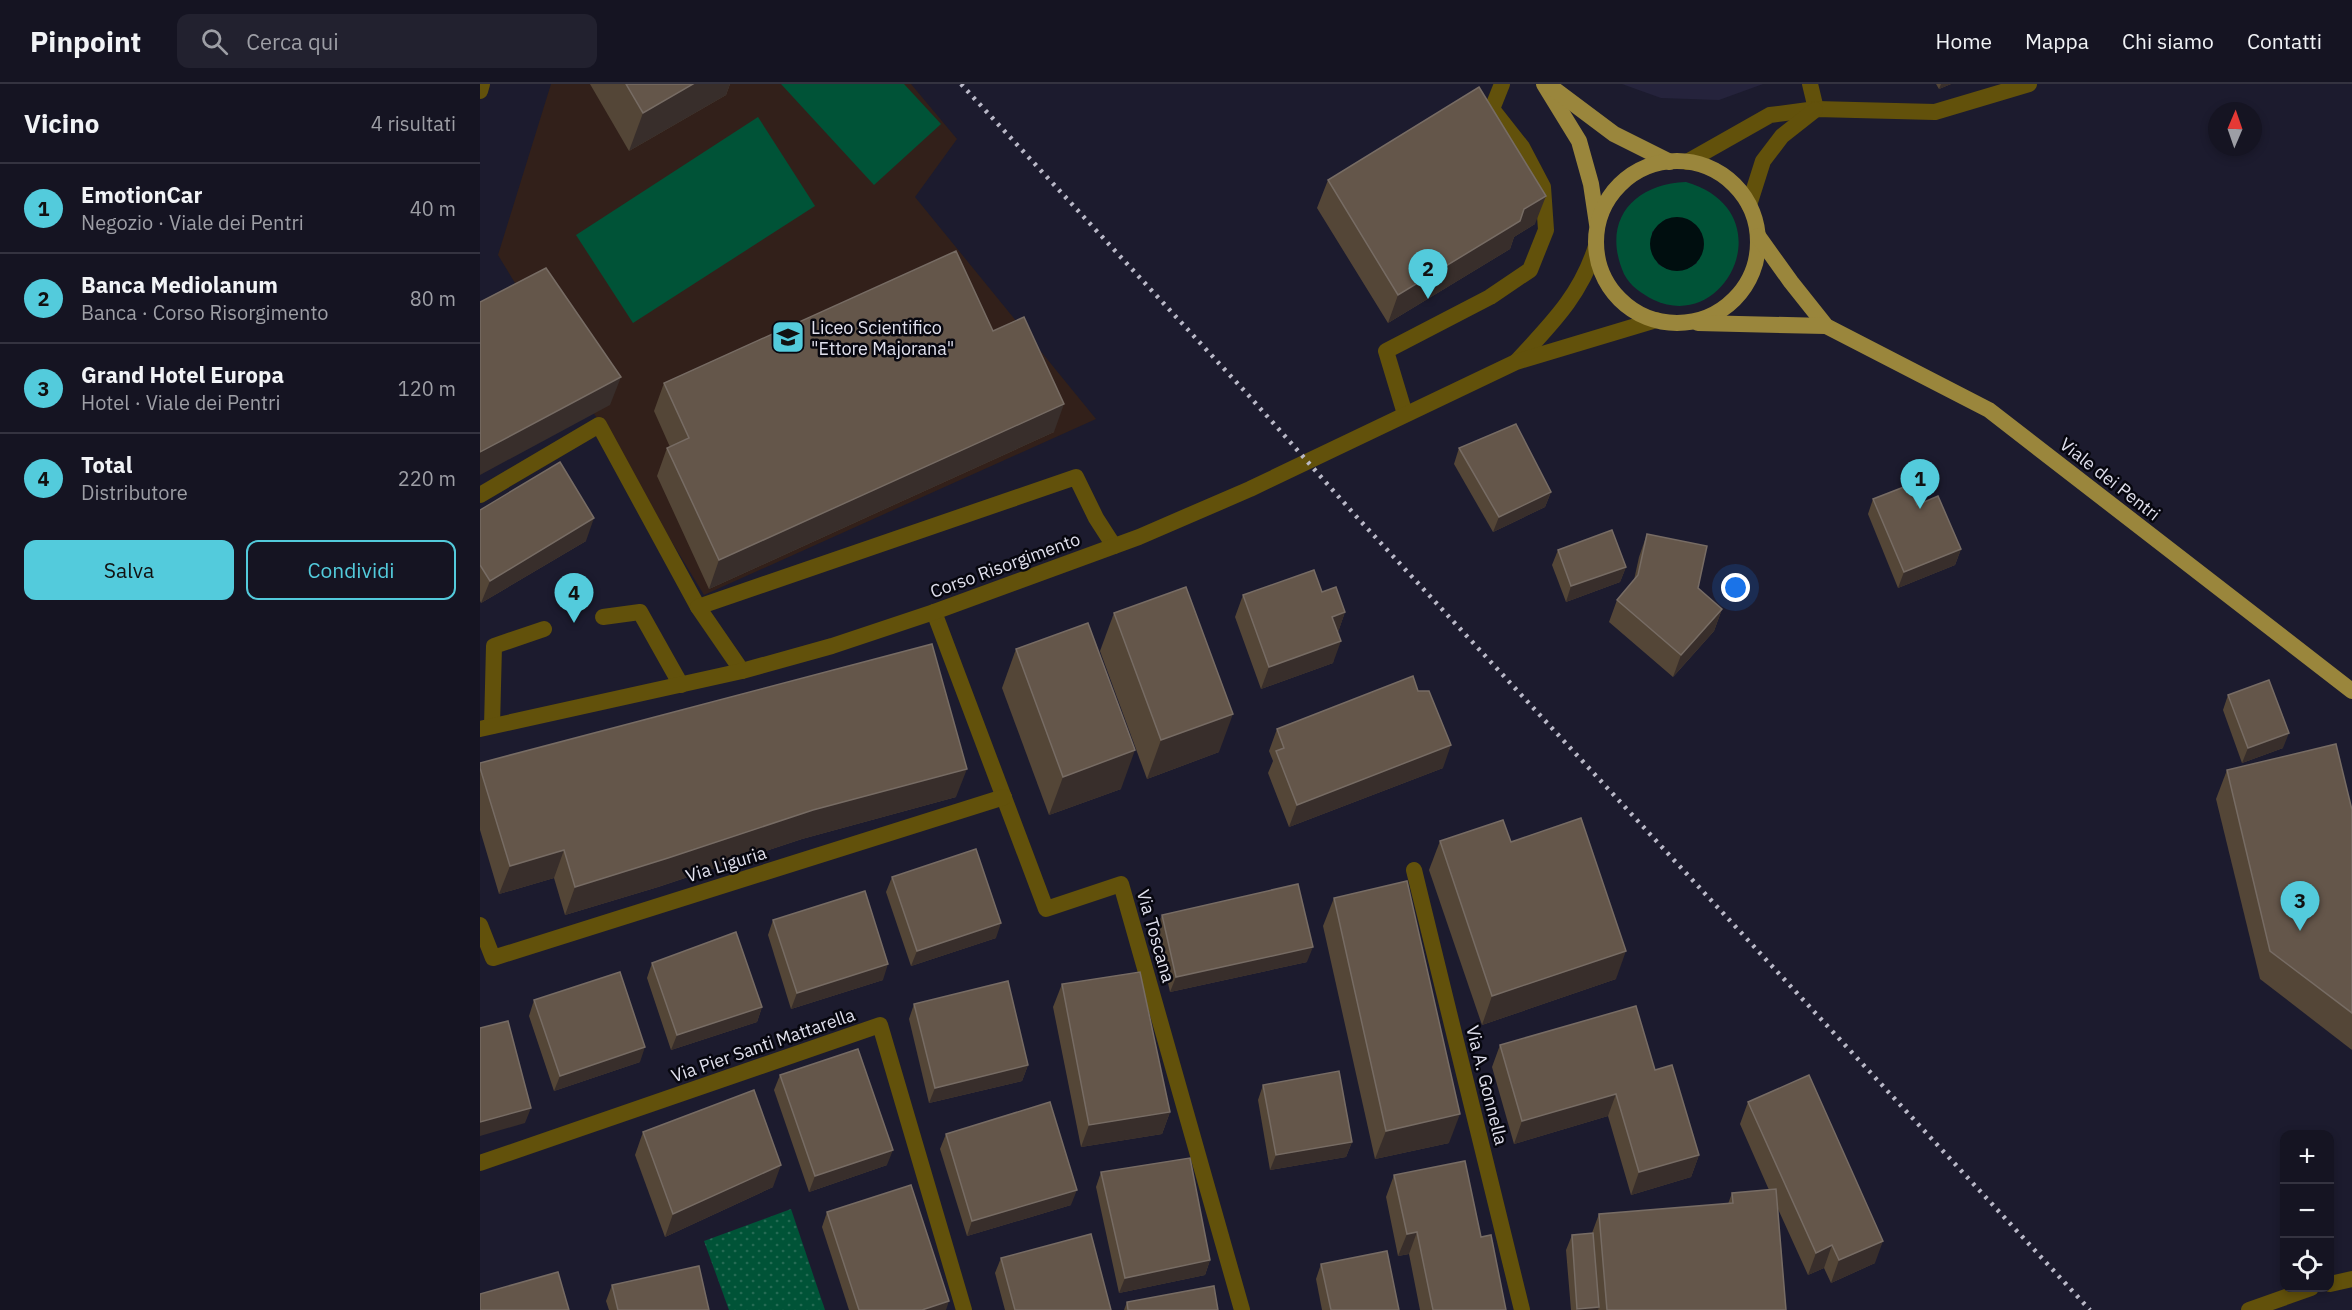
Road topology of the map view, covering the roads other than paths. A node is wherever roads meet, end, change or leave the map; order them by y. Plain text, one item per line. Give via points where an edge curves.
1 (482, 84) edge
2 (1502, 84) edge
3 (1545, 84) edge
4 (1810, 84) edge
5 (2029, 84) edge
6 (480, 91) edge
7 (1816, 110) junction
8 (1678, 162) junction
9 (1749, 205) junction
10 (1598, 228) junction
11 (1758, 236) junction
12 (1596, 246) junction
13 (1656, 320) junction
14 (1684, 323) junction
15 (1826, 326) junction
16 (1516, 362) junction
17 (1406, 414) junction
18 (480, 495) edge
19 (1114, 546) junction
20 (698, 607) junction
21 (934, 612) junction
22 (603, 617) dead end
23 (544, 629) dead end
24 (741, 671) junction
25 (681, 685) junction
26 (2352, 691) edge
27 (486, 727) edge
28 (1004, 797) junction
29 (1414, 870) dead end
30 (480, 925) edge
31 (480, 1163) edge
32 (2352, 1279) edge
33 (2334, 1283) edge
34 (2298, 1292) edge
35 (964, 1310) edge
36 (1242, 1310) edge
37 (1521, 1310) edge
38 (2249, 1310) edge

1 - 6 street
2 - 17 street via 1492,109 1522,147 1544,188 1546,230 1530,270 1490,297 1386,351
3 - 8 main road via 1614,134
3 - 10 main road via 1579,141
4 - 7 street
5 - 7 street via 1935,112
7 - 8 street via 1770,115
7 - 9 street via 1782,136 1763,161
8 - 9 main road via 1702,166 1730,181
8 - 10 main road via 1653,165 1623,183 1607,203
9 - 11 main road
10 - 12 main road
11 - 14 main road via 1754,267 1739,294 1714,314
11 - 15 main road, Viale dei Pentri
12 - 13 main road via 1606,281 1617,296 1630,308
12 - 16 street, Corso Risorgimento via 1588,271 1564,311
13 - 14 main road
13 - 16 street, Corso Risorgimento
14 - 15 main road, Viale dei Pentri
15 - 26 main road, Viale dei Pentri via 1989,410
16 - 17 street, Corso Risorgimento
17 - 19 street, Corso Risorgimento via 1250,489
18 - 20 street via 598,426
19 - 20 street via 1076,477
19 - 21 street, Corso Risorgimento
20 - 24 street
21 - 24 street, Corso Risorgimento
21 - 28 street, Via Toscana
22 - 25 street via 640,612
23 - 27 street via 494,646
24 - 25 street, Corso Risorgimento
25 - 27 street, Corso Risorgimento
28 - 30 street, Via Liguria via 493,958
28 - 36 street, Via Toscana via 1046,909 1121,884
29 - 37 street, Via A. Gonnella
31 - 35 street, Via Pier Santi Mattarella via 880,1025
32 - 33 street
34 - 38 street

